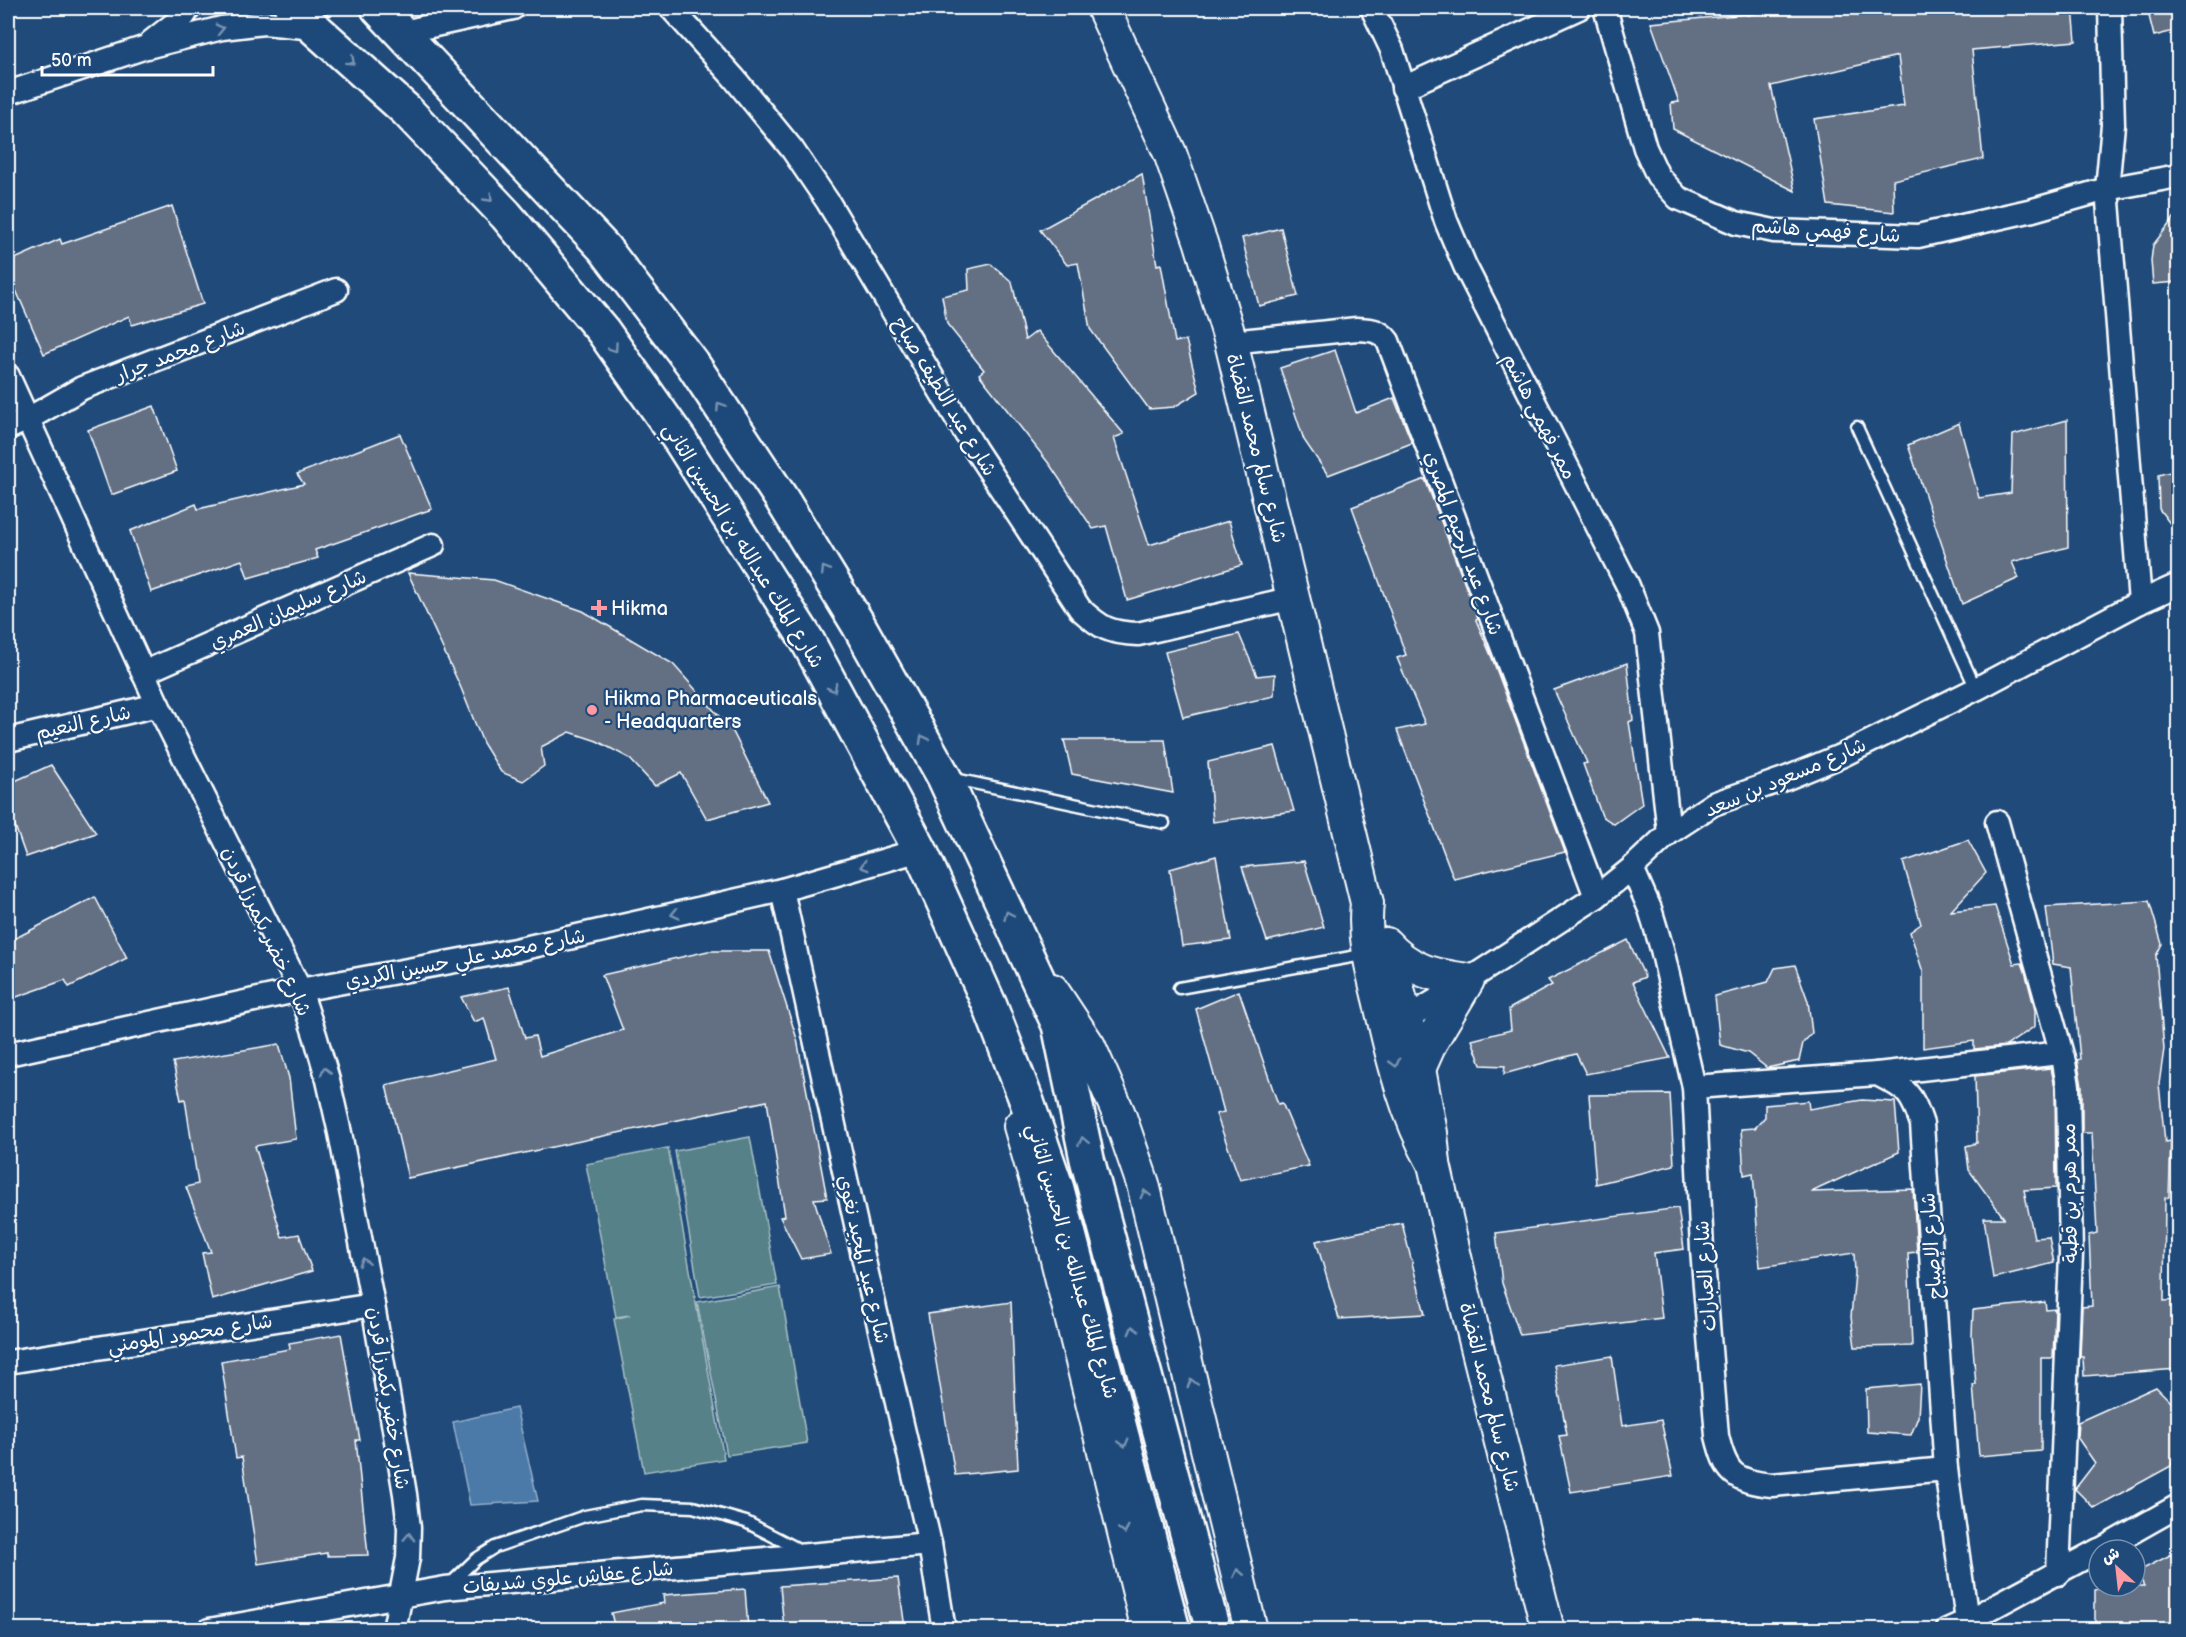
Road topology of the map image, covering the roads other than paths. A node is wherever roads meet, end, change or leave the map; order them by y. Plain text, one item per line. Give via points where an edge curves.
1 (189, 8) edge
2 (378, 8) edge
3 (513, 8) edge
4 (671, 8) edge
5 (1102, 8) edge
6 (1372, 8) edge
7 (1579, 8) edge
8 (1605, 8) edge
9 (2110, 8) edge
10 (304, 18) edge
11 (403, 32) junction
12 (143, 48) junction
13 (1403, 88) junction
14 (8, 93) edge
15 (2178, 176) edge
16 (2107, 189) junction
17 (336, 290) dead end
18 (1232, 342) junction
19 (8, 376) edge
20 (18, 423) edge
21 (1857, 427) dead end
22 (434, 545) dead end
23 (2178, 585) edge
24 (1293, 598) junction
25 (2140, 602) junction
26 (143, 674) junction
27 (1976, 689) junction
28 (158, 705) junction
29 (8, 740) edge
30 (944, 777) junction
31 (1997, 822) dead end
32 (1164, 823) dead end
33 (1669, 833) junction
34 (920, 850) junction
35 (1632, 868) junction
36 (782, 890) junction
37 (1596, 897) junction
38 (1377, 949) junction
39 (1029, 959) junction
40 (1468, 980) junction
41 (1179, 987) dead end
42 (300, 990) junction
43 (990, 1006) junction
44 (1396, 1022) junction
45 (2060, 1053) junction
46 (8, 1054) edge
47 (1419, 1069) junction
48 (1877, 1074) junction
49 (1694, 1087) junction
50 (1434, 1164) junction
51 (373, 1305) junction
52 (8, 1362) edge
53 (1946, 1469) junction
54 (2178, 1506) edge
55 (2121, 1538) edge
56 (930, 1544) junction
57 (810, 1555) junction
58 (2087, 1557) edge
59 (2058, 1574) junction
60 (445, 1588) junction
61 (402, 1595) junction
62 (1957, 1625) edge
63 (209, 1629) edge
64 (394, 1629) edge
65 (944, 1629) edge
66 (1148, 1629) edge
67 (1173, 1629) edge
68 (1213, 1629) edge
69 (1251, 1629) edge
70 (1548, 1629) edge

1 - 12 street
2 - 11 highway, شارع الملك عبدالله بن الحسين الثاني
3 - 11 street
4 - 24 street, شارع عبد اللطيف صباح via 792,149 828,202 975,449 1080,609 1097,625 1117,633 1138,634
5 - 18 street, شارع سالم محمد القضاة via 1170,153
6 - 13 street, ممر فهمي هاشم via 1392,50
7 - 13 street
8 - 16 street, شارع فهمي هاشم via 1645,148 1658,176 1678,198 1736,223 1774,231 1918,236
9 - 16 street via 2113,125
12 -> 10 street via 247,24
10 -> 34 highway, شارع الملك عبدالله بن الحسين الثاني via 437,142 506,215 603,332 681,442 807,640
30 -> 11 highway, شارع الملك عبدالله بن الحسين الثاني via 858,624 694,366 604,248
12 - 14 street
13 - 33 street, ممر فهمي هاشم via 1446,221 1465,266 1628,586 1647,633
15 - 16 street, شارع فهمي هاشم
16 - 25 street
17 - 20 street, شارع محمد جرار via 82,388
18 - 24 street, شارع سالم محمد القضاة
18 - 37 street, شارع عبد الرحيم المصري via 1357,329 1382,333 1388,341
19 - 20 street, شارع خضر بكمرزا قردن
20 - 26 street, شارع خضر بكمرزا قردن
21 - 27 lane
22 - 26 street, شارع سليمان العمري
23 - 25 street, شارع مسعود بن سعد
24 - 38 street, شارع سالم محمد القضاة via 1367,903 1377,920
25 - 27 street, شارع مسعود بن سعد
26 - 28 street, شارع خضر بكمرزا قردن
27 - 33 street, شارع مسعود بن سعد via 1843,755 1713,804
28 - 29 street, شارع النعيم
28 - 42 street, شارع خضر بكمرزا قردن
30 - 32 lane
39 -> 30 highway, شارع الملك عبدالله بن الحسين الثاني
31 - 45 street, ممر هرم بن قطبة
33 - 35 street, شارع مسعود بن سعد
34 -> 36 street, شارع محمد علي حسين الكردي
34 - 43 highway, شارع الملك عبدالله بن الحسين الثاني
35 - 37 street, شارع مسعود بن سعد
35 - 49 street, شارع العبارات via 1662,949
36 -> 42 street, شارع محمد علي حسين الكردي via 515,951
36 - 56 street, شارع عبد المجيد نغوي
37 - 40 street, شارع مسعود بن سعد
38 - 40 street via 1423,972
38 - 41 lane
38 - 44 street, شارع سالم محمد القضاة
68 -> 39 highway, شارع الملك عبدالله بن الحسين الثاني via 1086,1159 1059,1025
69 -> 39 street via 1143,1184 1119,1114 1089,1047
40 - 44 street, شارع مسعود بن سعد
40 - 47 street
42 - 46 street, شارع محمد علي حسين الكردي
51 -> 42 street, شارع خضر بكمرزا قردن via 328,1080
43 -> 66 street
43 -> 67 highway, شارع الملك عبدالله بن الحسين الثاني via 1057,1189
44 - 47 street, شارع سالم محمد القضاة
44 -> 50 street, شارع سالم محمد القضاة via 1411,1114
45 - 48 street
45 - 59 street, ممر هرم بن قطبة via 2068,1086 2071,1254
47 - 50 street, شارع سالم محمد القضاة
48 - 49 street, شارع الإصباح
48 - 53 street, شارع الإصباح via 1903,1086 1916,1105 1922,1124
49 - 53 street, شارع العبارات via 1704,1272 1717,1436 1723,1461 1751,1483 1772,1485
50 - 70 street, شارع سالم محمد القضاة
51 - 52 street, شارع محمود المومني
61 -> 51 street, شارع خضر بكمرزا قردن via 409,1528
53 - 62 street, شارع الإصباح
54 - 55 street
56 - 57 street, شارع عفاش علوي شديفات
56 - 65 street, شارع عبد المجيد نغوي
57 - 60 street, شارع عفاش علوي شديفات
57 - 60 lane via 746,1522 693,1508 642,1505 585,1516 495,1546
58 - 59 street
59 - 62 street
60 - 61 street, شارع عفاش علوي شديفات
61 - 63 street, شارع عفاش علوي شديفات
61 - 64 street, شارع خضر بكمرزا قردن

